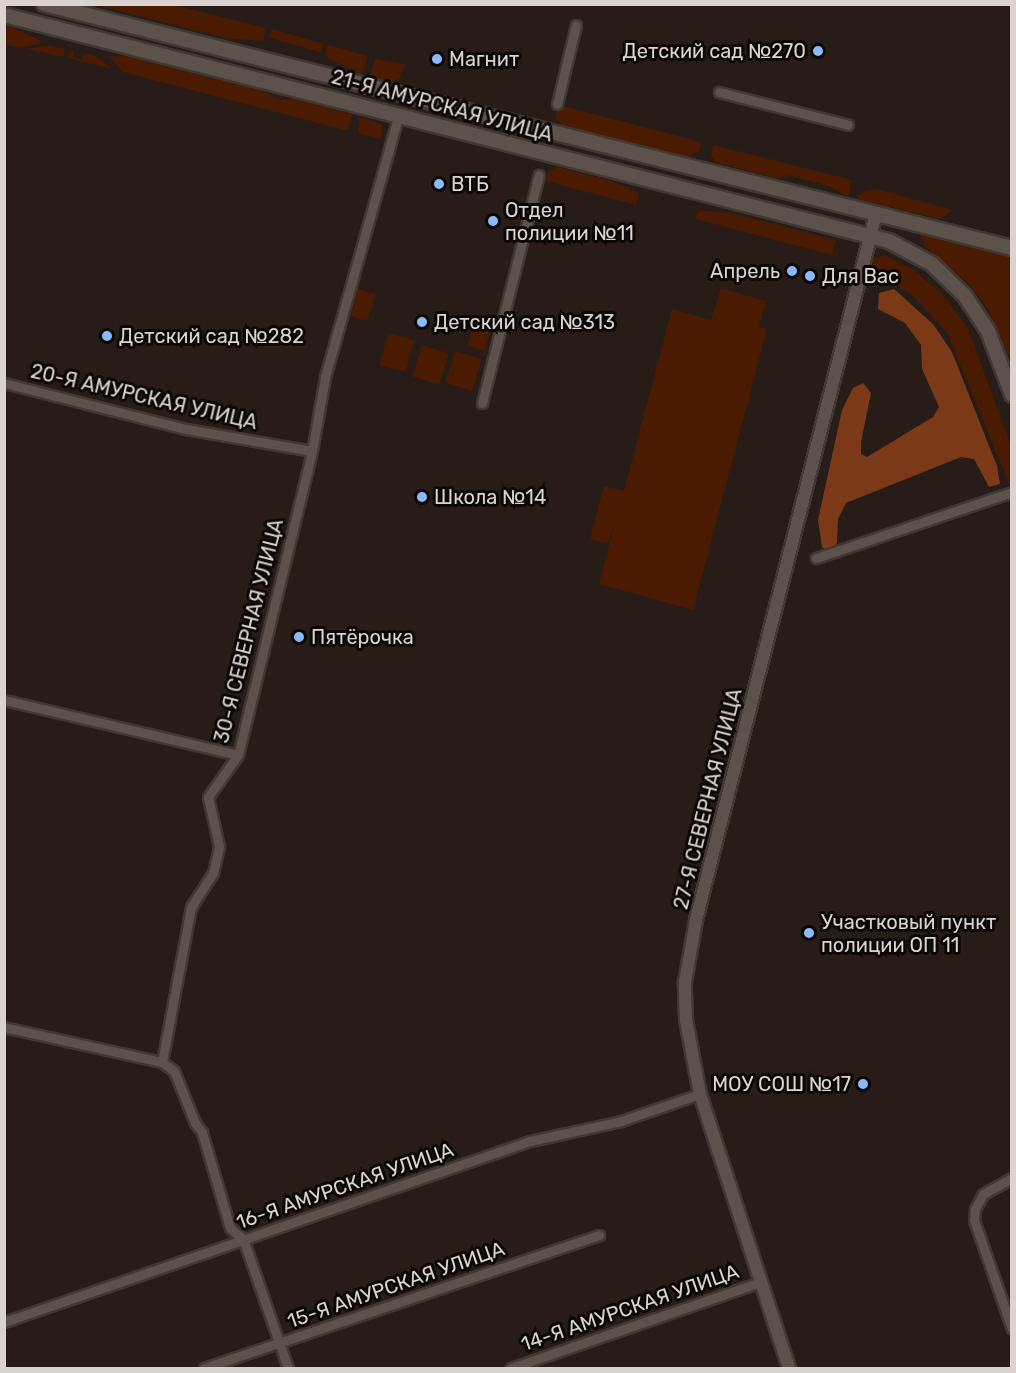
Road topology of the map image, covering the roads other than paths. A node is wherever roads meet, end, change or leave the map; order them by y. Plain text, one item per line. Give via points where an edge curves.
1 (44, 4) edge
2 (4, 15) edge
3 (576, 25) dead end
4 (719, 92) dead end
5 (556, 104) dead end
6 (399, 114) junction
7 (848, 125) dead end
8 (539, 175) dead end
9 (876, 214) junction
10 (870, 236) junction
11 (1011, 248) edge
12 (4, 383) edge
13 (1011, 394) edge
14 (482, 403) dead end
15 (312, 451) junction
16 (1011, 492) edge
17 (816, 558) dead end
18 (4, 700) edge
19 (238, 754) junction
20 (4, 1027) edge
21 (162, 1062) junction
22 (700, 1094) junction
23 (1011, 1179) edge
24 (599, 1235) dead end
25 (243, 1239) junction
26 (761, 1282) junction
27 (4, 1322) edge
28 (1011, 1329) edge
29 (280, 1343) junction
30 (204, 1368) edge
31 (288, 1368) edge
32 (511, 1368) edge
33 (789, 1368) edge

1 - 9 main road, 21-Я АМУРСКАЯ УЛИЦА
2 - 6 main road, 21-Я АМУРСКАЯ УЛИЦА
3 - 5 street
4 - 7 street
6 - 10 main road, 21-Я АМУРСКАЯ УЛИЦА
6 - 15 street, 30-Я СЕВЕРНАЯ УЛИЦА via 325,377
8 - 14 street
9 - 10 street, 27-Я СЕВЕРНАЯ УЛИЦА
9 - 11 main road, 21-Я АМУРСКАЯ УЛИЦА
10 - 13 main road, 21-Я АМУРСКАЯ УЛИЦА via 918,254 965,296 988,331
10 - 22 street, 27-Я СЕВЕРНАЯ УЛИЦА via 696,920 685,982 686,1020
12 - 15 street, 20-Я АМУРСКАЯ УЛИЦА via 186,429
15 - 19 street, 30-Я СЕВЕРНАЯ УЛИЦА
16 - 17 street
18 - 19 street
19 - 21 street, 30-Я СЕВЕРНАЯ УЛИЦА via 208,797 219,846 213,873 191,908
20 - 21 street
21 - 25 street via 174,1071 181,1084 202,1132 230,1228
22 - 25 street, 16-Я АМУРСКАЯ УЛИЦА via 612,1123 530,1141
22 - 26 street, 27-Я СЕВЕРНАЯ УЛИЦА
23 - 28 street via 983,1194 974,1220
24 - 29 street, 15-Я АМУРСКАЯ УЛИЦА
25 - 27 street, 16-Я АМУРСКАЯ УЛИЦА
25 - 29 street
26 - 32 street, 14-Я АМУРСКАЯ УЛИЦА
26 - 33 street, 27-Я СЕВЕРНАЯ УЛИЦА
29 - 30 street, 15-Я АМУРСКАЯ УЛИЦА
29 - 31 street

